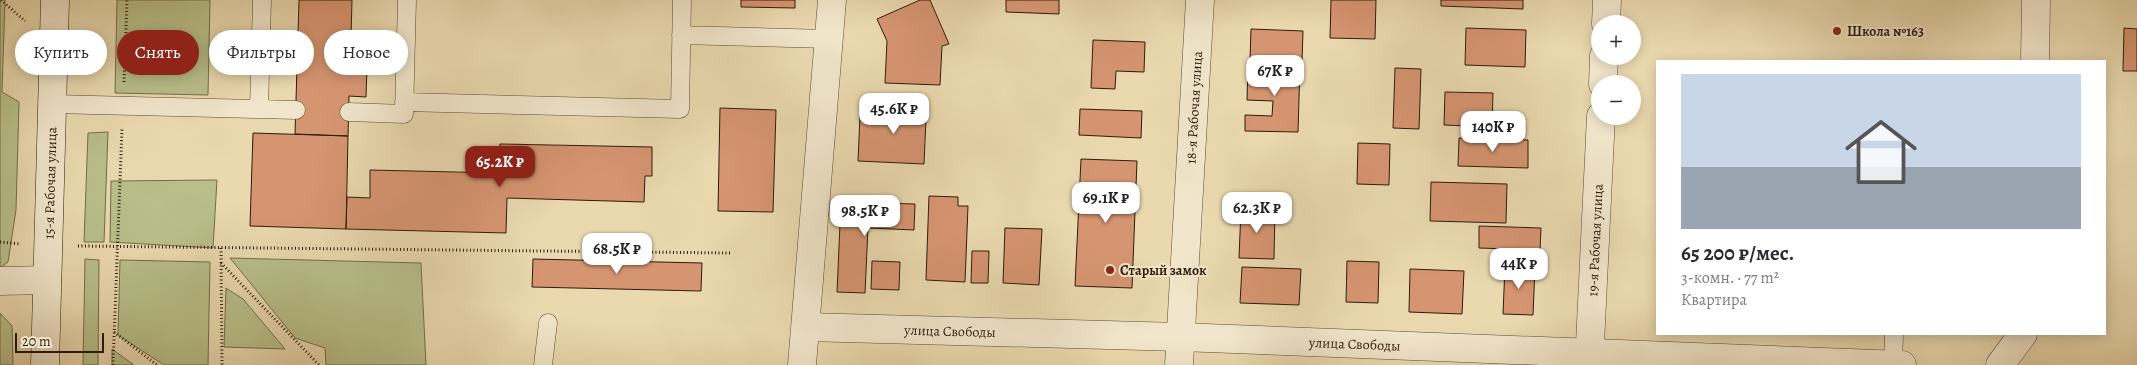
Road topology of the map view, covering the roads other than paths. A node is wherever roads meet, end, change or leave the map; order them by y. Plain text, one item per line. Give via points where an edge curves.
1 (55, 0) edge
2 (262, 0) edge
3 (407, 0) edge
4 (682, 0) edge
5 (832, 0) edge
6 (1200, 0) edge
7 (1607, 0) edge
8 (2036, 0) edge
9 (1606, 15) edge
10 (681, 35) junction
11 (829, 39) junction
12 (2035, 60) edge
13 (404, 102) junction
14 (52, 104) junction
15 (259, 109) junction
16 (296, 110) dead end
17 (349, 112) dead end
18 (1601, 125) edge
19 (47, 280) junction
20 (0, 281) edge
21 (548, 323) dead end
22 (806, 327) junction
23 (1894, 335) edge
24 (2022, 335) edge
25 (1180, 337) junction
26 (1589, 358) edge
27 (1893, 364) edge
28 (45, 365) edge
29 (543, 365) edge
30 (802, 365) edge
31 (1179, 365) edge
32 (1902, 365) edge
33 (2000, 365) edge

1 - 14 street, 15-я Рабочая улица
2 - 15 lane
3 - 13 lane
4 - 10 lane
5 - 11 street
6 - 25 street, 18-я Рабочая улица
7 - 9 street
8 - 12 street
10 - 11 lane
10 - 13 lane via 680,109
11 - 22 street
13 - 17 lane via 404,114
14 - 15 lane
14 - 19 street, 15-я Рабочая улица
15 - 16 lane
18 - 26 street, 19-я Рабочая улица
19 - 20 street
19 - 28 street, 15-я Рабочая улица
21 - 29 lane
22 - 25 street, улица Свободы
22 - 30 street
23 - 27 lane
24 - 33 street
25 - 26 street, улица Свободы
25 - 31 street, 18-я Рабочая улица
26 - 27 street, улица Свободы
27 - 32 street, улица Свободы

